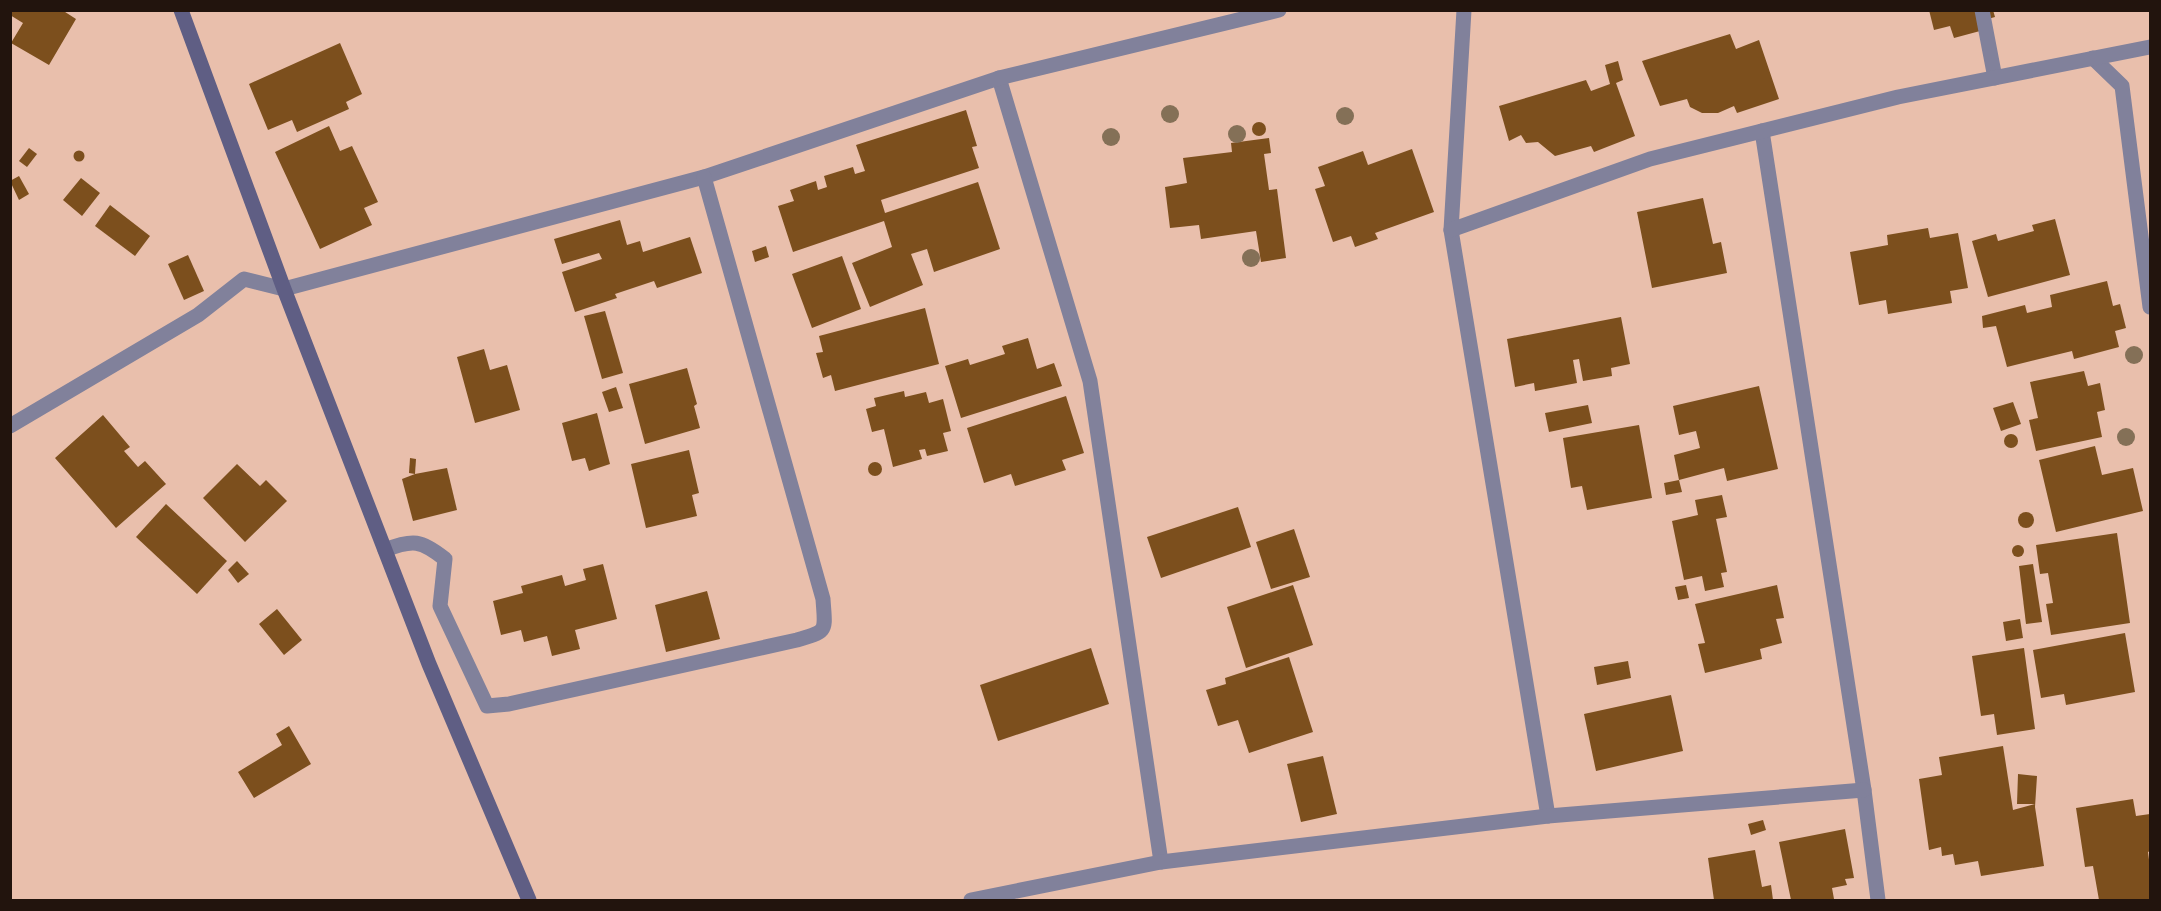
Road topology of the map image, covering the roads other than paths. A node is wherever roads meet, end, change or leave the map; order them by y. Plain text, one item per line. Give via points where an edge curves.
1 (181, 10) edge
2 (1279, 10) edge
3 (1464, 10) edge
4 (1982, 10) edge
5 (2151, 47) edge
6 (2093, 58) junction
7 (999, 78) junction
8 (1995, 78) junction
9 (1762, 131) junction
10 (704, 177) junction
11 (1451, 230) junction
12 (284, 289) junction
13 (2151, 307) edge
14 (10, 426) edge
15 (385, 550) junction
16 (1864, 790) junction
17 (1548, 816) junction
18 (1161, 862) junction
19 (529, 900) edge
20 (971, 900) edge
21 (1878, 900) edge

1 - 12 street
2 - 7 street
3 - 11 street
4 - 8 street
5 - 6 street
6 - 8 street
6 - 13 street via 2122,86
7 - 10 street
7 - 18 street via 1089,381
8 - 9 street
9 - 11 street via 1650,159
9 - 16 street
10 - 12 street
10 - 15 street via 823,599 823,630 797,640 487,706 440,606 445,559 429,546 405,542
11 - 17 street
12 - 14 street via 244,279 198,315
12 - 15 street
15 - 19 street
16 - 17 street
16 - 21 street
17 - 18 street
18 - 20 street

